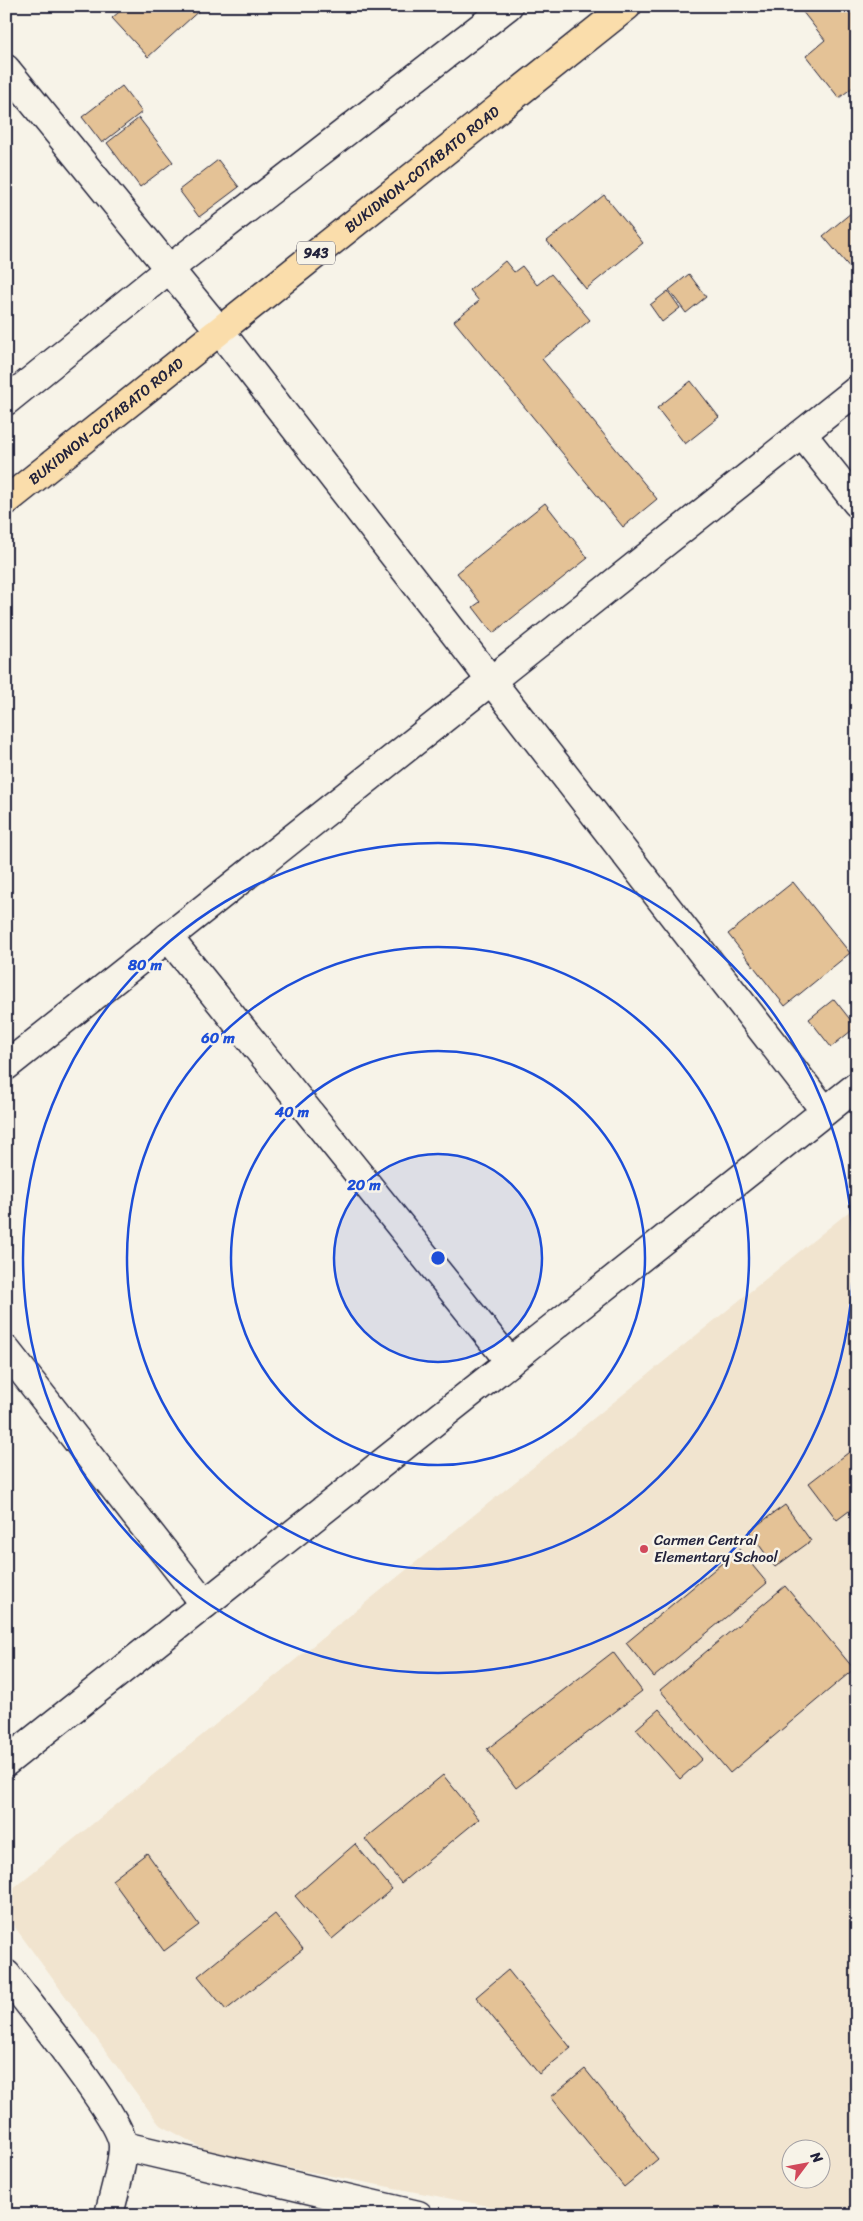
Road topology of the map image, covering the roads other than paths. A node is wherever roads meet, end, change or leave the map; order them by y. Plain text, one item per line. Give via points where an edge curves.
1 (508, 6) edge
2 (627, 6) edge
3 (6, 70) edge
4 (169, 269) junction
5 (219, 330) junction
6 (857, 390) edge
7 (6, 401) edge
8 (802, 434) junction
9 (6, 501) edge
10 (857, 503) edge
11 (491, 681) junction
12 (168, 937) junction
13 (6, 1066) edge
14 (857, 1086) edge
15 (825, 1111) junction
16 (6, 1350) edge
17 (510, 1362) junction
18 (205, 1604) junction
19 (6, 1762) edge
20 (6, 1974) edge
21 (124, 2146) junction
22 (108, 2215) edge
23 (418, 2215) edge

1 - 4 street
2 - 5 highway, BUKIDNON-COTABATO ROAD / 943
3 - 4 street
4 - 5 street
4 - 7 street
5 - 9 highway, BUKIDNON-COTABATO ROAD / 943
5 - 11 street
6 - 8 street
8 - 10 street
8 - 11 street
11 - 12 street
11 - 15 street
12 - 13 street
12 - 17 street
14 - 15 street
15 - 17 street
16 - 18 street
17 - 18 street
18 - 19 street
20 - 21 street via 96,2094
21 - 22 street
21 - 23 street

